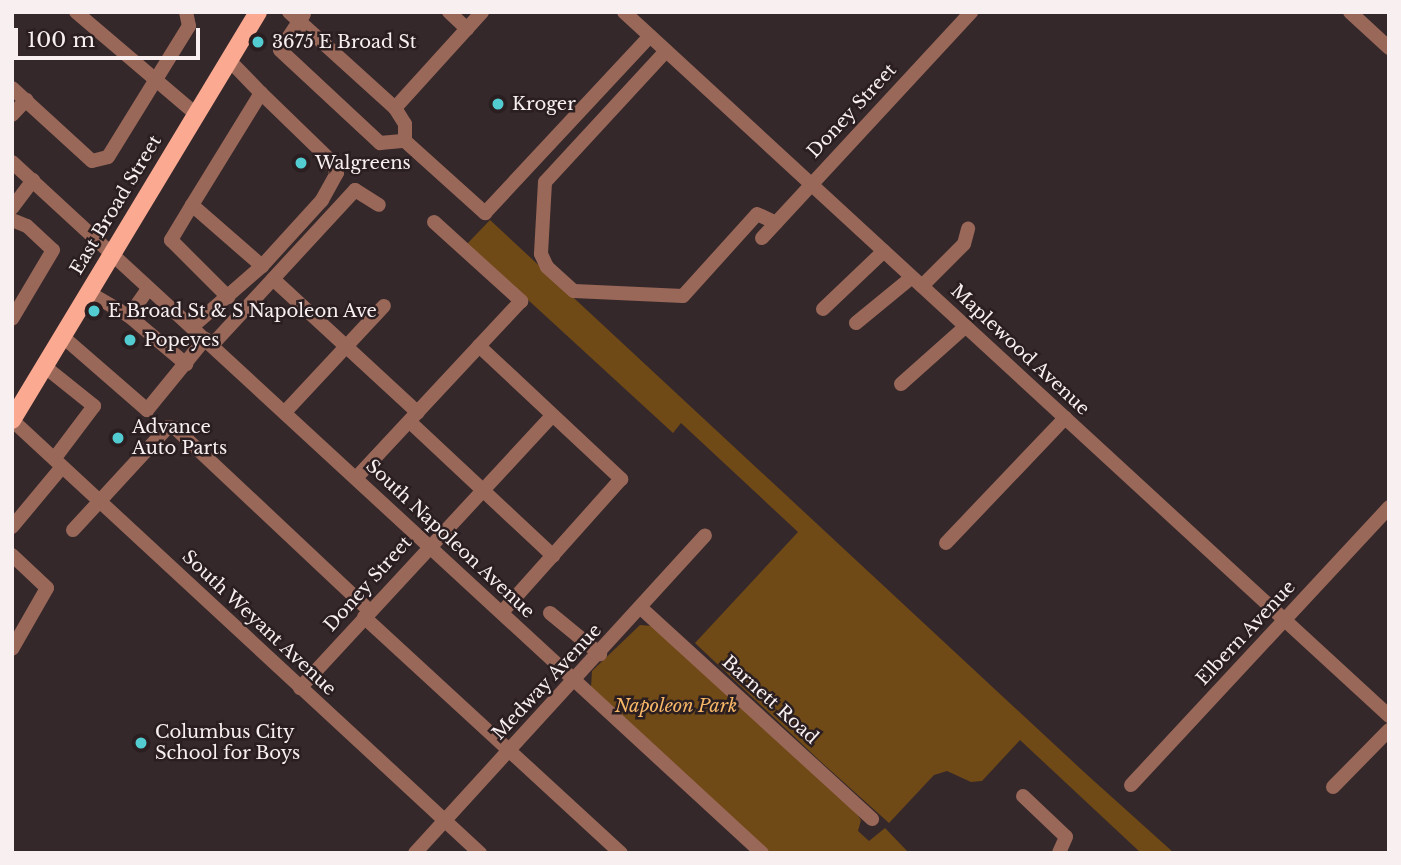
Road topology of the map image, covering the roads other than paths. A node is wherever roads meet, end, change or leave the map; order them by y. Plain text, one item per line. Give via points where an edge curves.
1 (76, 12) edge
2 (186, 12) edge
3 (258, 12) edge
4 (450, 12) edge
5 (482, 12) edge
6 (971, 12) edge
7 (1350, 12) edge
8 (298, 15) edge
9 (632, 15) edge
10 (467, 29) junction
11 (650, 36) junction
12 (1389, 48) edge
13 (666, 51) junction
14 (229, 60) junction
15 (156, 81) junction
16 (12, 88) edge
17 (261, 93) junction
18 (26, 100) junction
19 (395, 108) junction
20 (196, 114) junction
21 (12, 115) edge
22 (405, 141) junction
23 (12, 162) edge
24 (33, 180) junction
25 (810, 183) junction
26 (191, 205) junction
27 (379, 205) dead end
28 (12, 208) edge
29 (12, 220) edge
30 (434, 222) dead end
31 (776, 223) junction
32 (968, 229) dead end
33 (762, 238) dead end
34 (884, 251) junction
35 (110, 256) junction
36 (262, 266) junction
37 (273, 279) junction
38 (917, 281) junction
39 (148, 289) junction
40 (88, 292) junction
41 (228, 297) junction
42 (384, 306) dead end
43 (823, 309) dead end
44 (129, 316) junction
45 (12, 319) edge
46 (856, 323) dead end
47 (966, 326) junction
48 (192, 327) junction
49 (62, 336) junction
50 (209, 342) junction
51 (348, 345) junction
52 (479, 346) junction
53 (186, 364) junction
54 (44, 366) junction
55 (901, 384) dead end
56 (285, 412) junction
57 (552, 416) junction
58 (414, 418) junction
59 (1065, 418) junction
60 (12, 420) edge
61 (58, 463) junction
62 (356, 478) junction
63 (483, 490) junction
64 (100, 501) junction
65 (1389, 507) edge
66 (12, 527) edge
67 (73, 530) dead end
68 (705, 535) dead end
69 (946, 542) dead end
70 (429, 545) junction
71 (12, 555) edge
72 (553, 556) junction
73 (641, 608) junction
74 (502, 612) junction
75 (550, 613) dead end
76 (367, 614) junction
77 (1284, 620) junction
78 (12, 649) edge
79 (600, 653) junction
80 (576, 680) junction
81 (300, 688) junction
82 (1389, 716) edge
83 (1389, 730) edge
84 (510, 750) junction
85 (1131, 785) dead end
86 (1333, 787) dead end
87 (1023, 796) dead end
88 (872, 819) dead end
89 (445, 820) junction
90 (1067, 850) edge
91 (415, 853) edge
92 (480, 853) edge
93 (621, 853) edge
94 (762, 853) edge

1 - 15 street
2 - 15 street via 189,26
3 - 14 main road, East Broad Street
4 - 10 street
5 - 10 street
6 - 25 street, Doney Street
7 - 12 street
8 - 19 street
8 - 22 street via 280,50 380,143
9 - 11 street, Maplewood Avenue
10 - 19 street
11 - 13 street, Maplewood Avenue
11 - 22 street via 485,214
13 - 25 street, Maplewood Avenue
13 - 31 street via 545,182 541,254 547,267 574,291 683,296 757,214
14 - 17 street
14 - 20 main road, East Broad Street
15 - 18 street via 108,157 92,161
15 - 20 street
16 - 18 street
17 - 26 street
17 - 36 street via 328,158 337,173 322,200
18 - 21 street
19 - 22 street via 405,124
20 - 35 main road, East Broad Street
23 - 24 street, South Napoleon Avenue
24 - 28 street
24 - 35 street, South Napoleon Avenue
25 - 31 street, Doney Street
25 - 34 street, Maplewood Avenue
26 - 36 street
26 - 41 street via 171,240
27 - 37 street via 355,190
29 - 45 street via 27,226 53,250
30 - 52 street via 521,302
31 - 33 street, Doney Street
32 - 38 street via 964,244
34 - 38 street, Maplewood Avenue
34 - 43 street
35 - 39 street, South Napoleon Avenue
35 - 40 main road, East Broad Street
36 - 41 street
37 - 50 street
37 - 51 street
38 - 46 street
38 - 47 street, Maplewood Avenue
39 - 44 street
39 - 48 street, South Napoleon Avenue
40 - 44 street
40 - 49 main road, East Broad Street
41 - 48 street
42 - 51 street
44 - 53 street
47 - 55 street
47 - 59 street, Maplewood Avenue
48 - 50 street, South Napoleon Avenue
49 - 53 street via 147,410
49 - 54 main road, East Broad Street
50 - 53 street
50 - 56 street, South Napoleon Avenue
51 - 56 street
51 - 58 street
52 - 57 street
52 - 58 street
54 - 60 main road, East Broad Street
54 - 61 street via 94,406
56 - 62 street, South Napoleon Avenue
57 - 63 street, Doney Street
57 - 72 street via 621,479
58 - 62 street
58 - 63 street
59 - 69 street
59 - 77 street, Maplewood Avenue
60 - 61 street, South Weyant Avenue
61 - 64 street, South Weyant Avenue
61 - 66 street
62 - 70 street, South Napoleon Avenue
63 - 70 street, Doney Street
63 - 72 street
64 - 67 street
64 - 76 street via 168,427 175,428
64 - 81 street, South Weyant Avenue
65 - 77 street, Elbern Avenue
68 - 73 street, Medway Avenue
70 - 74 street, South Napoleon Avenue
70 - 76 street, Doney Street
71 - 78 street via 47,588
72 - 74 street
73 - 79 street, Medway Avenue
73 - 88 street, Barnett Road
74 - 80 street, South Napoleon Avenue
75 - 79 street
76 - 81 street, Doney Street
76 - 84 street
77 - 82 street, Maplewood Avenue
77 - 85 street, Elbern Avenue
79 - 80 street, Medway Avenue
80 - 84 street, Medway Avenue
80 - 94 street, South Napoleon Avenue
81 - 89 street, South Weyant Avenue
83 - 86 street
84 - 89 street, Medway Avenue
84 - 93 street
87 - 90 street via 1066,837
89 - 91 street, Medway Avenue
89 - 92 street, South Weyant Avenue

